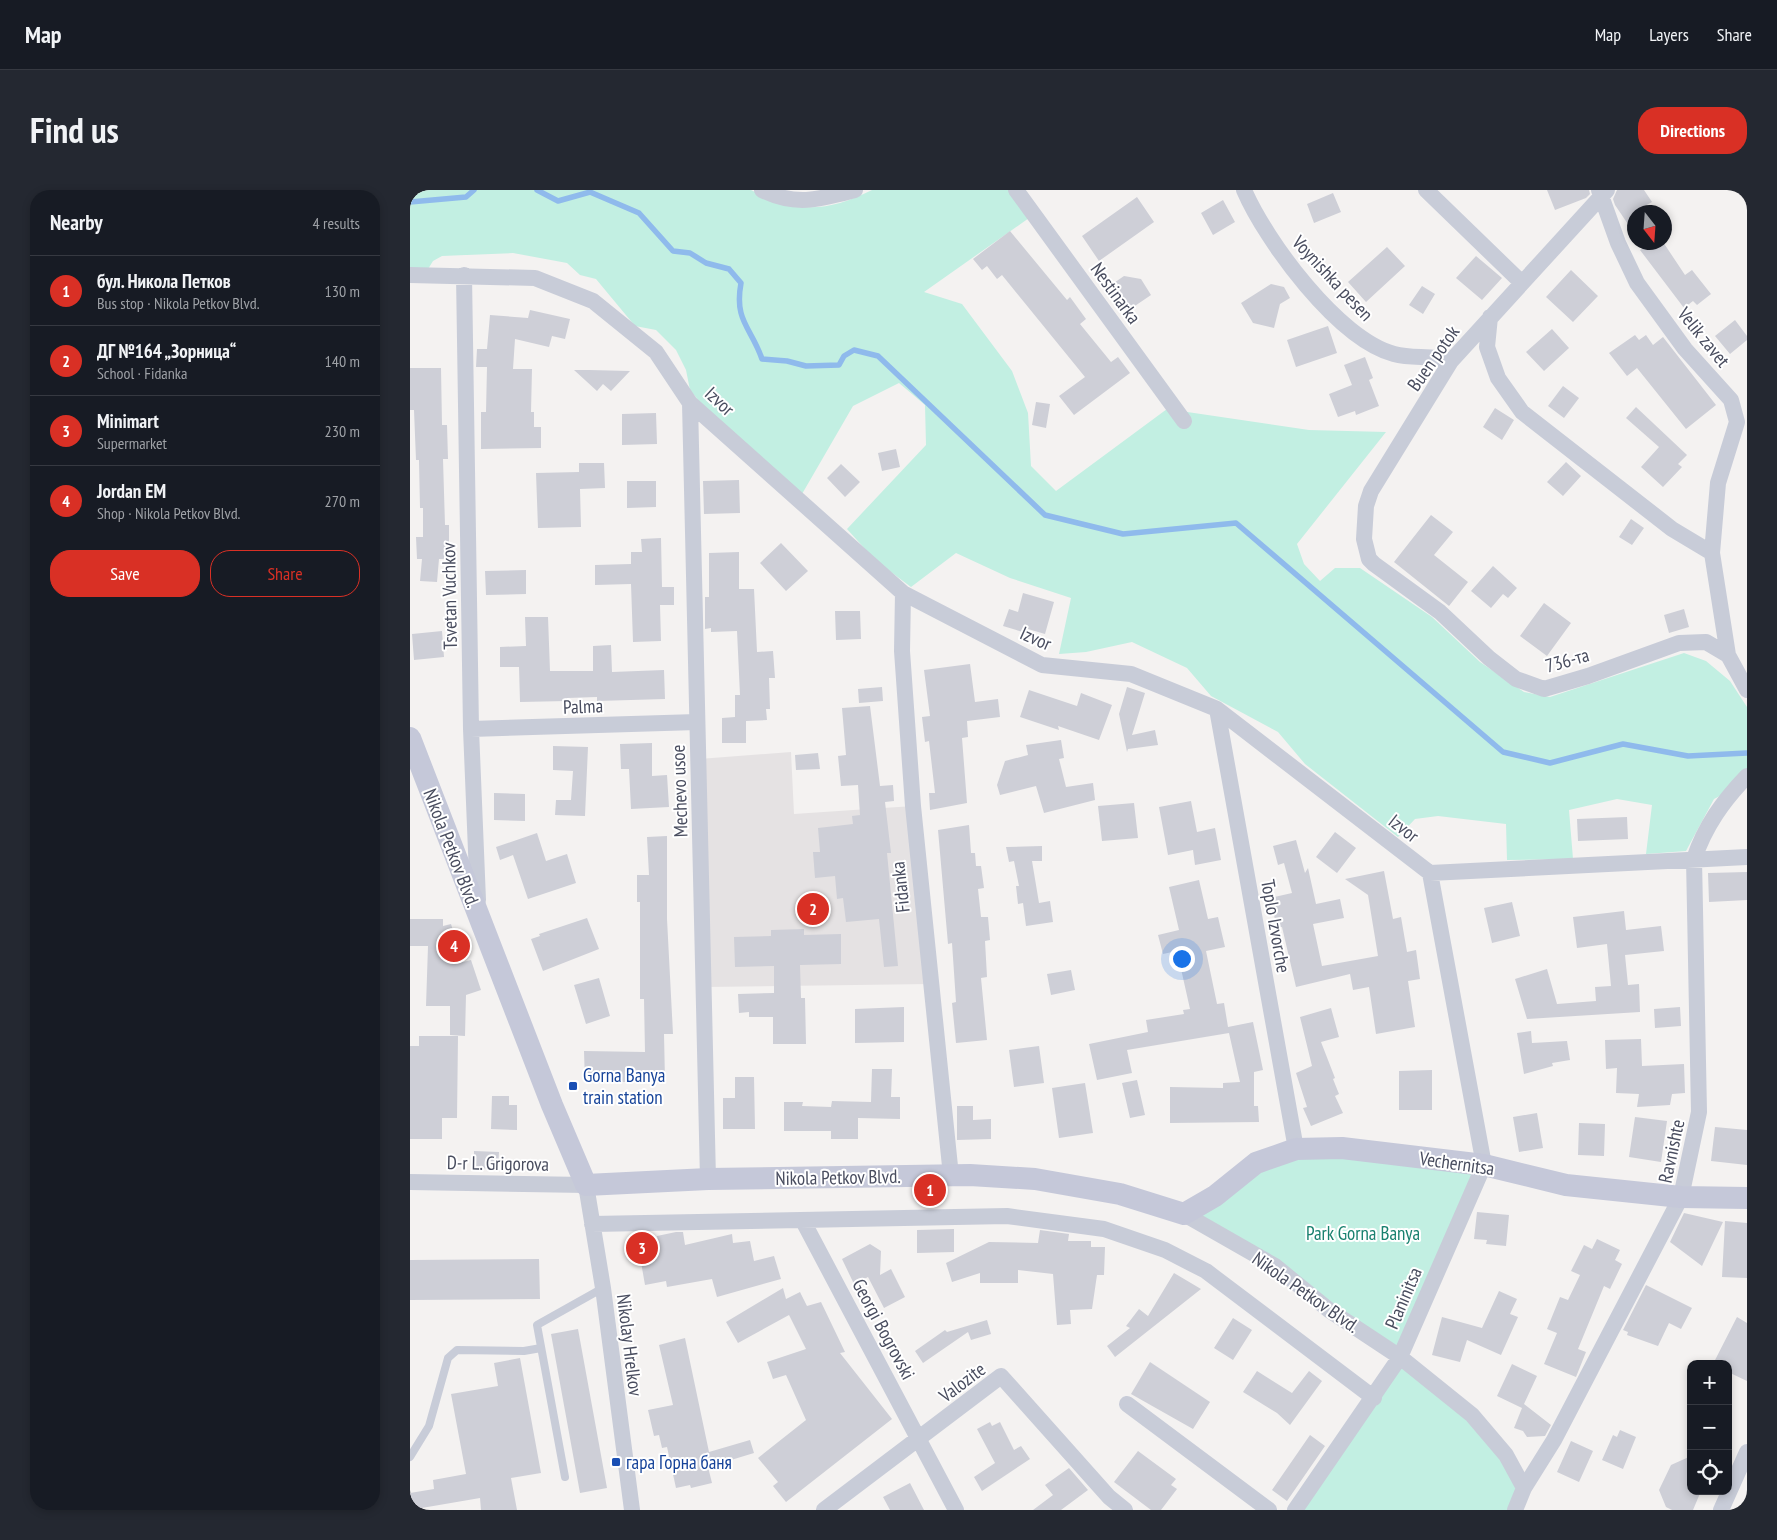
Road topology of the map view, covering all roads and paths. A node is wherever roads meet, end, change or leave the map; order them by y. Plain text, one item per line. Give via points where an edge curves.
1 (762, 190) edge
2 (855, 190) edge
3 (1016, 190) edge
4 (1244, 190) edge
5 (1426, 190) edge
6 (1603, 192) edge
7 (410, 275) edge
8 (464, 275) junction
9 (1522, 283) junction
10 (1490, 317) junction
11 (1451, 361) junction
12 (690, 403) junction
13 (1184, 420) dead end
14 (1712, 553) junction
15 (1368, 554) joint
16 (903, 593) junction
17 (1728, 655) junction
18 (1747, 690) edge
19 (1217, 709) junction
20 (697, 722) junction
21 (471, 729) junction
22 (410, 738) edge
23 (1747, 776) edge
24 (1747, 857) edge
25 (1694, 859) junction
26 (1430, 873) junction
27 (478, 916) junction
28 (1296, 1149) junction
29 (1484, 1165) junction
30 (951, 1176) junction
31 (708, 1179) junction
32 (410, 1182) edge
33 (586, 1185) junction
34 (1681, 1197) junction
35 (1747, 1198) edge
36 (1184, 1214) junction
37 (803, 1221) junction
38 (592, 1224) junction
39 (602, 1288) junction
40 (541, 1348) junction
41 (1400, 1357) junction
42 (1374, 1398) junction
43 (1127, 1404) dead end
44 (919, 1438) junction
45 (1747, 1452) edge
46 (410, 1456) edge
47 (565, 1477) dead end
48 (1524, 1488) junction
49 (632, 1510) edge
50 (824, 1510) edge
51 (956, 1510) edge
52 (1125, 1510) edge
53 (1269, 1510) edge
54 (1295, 1510) edge
55 (1515, 1510) edge
56 (1721, 1510) edge

1 - 2 street via 777,198 812,201
3 - 13 street, Nestinarka
4 - 11 street, Voynishka pesen via 1282,255 1359,336 1394,354 1434,356
5 - 9 street
6 - 9 street, Buen potok
6 - 14 street, Velik zavet via 1618,242 1637,283 1685,349 1731,400 1737,422 1718,483
7 - 8 street, Izvor
8 - 12 street, Izvor via 535,278 592,301 656,352
8 - 21 street, Tsvetan Vuchkov
9 - 10 street, Buen potok
10 - 11 street, Buen potok
10 - 14 street via 1487,347 1498,378 1522,412 1672,530
11 - 15 street, Buen potok via 1371,492 1364,519
12 - 16 street, Izvor
12 - 20 street, Mechevo usoe
14 - 17 street, Velik zavet
15 - 17 street, 736-та via 1374,564 1440,612 1516,679 1544,689 1679,643 1706,642
16 - 19 street, Izvor via 1042,665 1131,674
16 - 30 street, Fidanka via 902,651 912,806
17 - 18 street, Velik zavet
19 - 26 street, Izvor
19 - 28 street, Toplo Izvorche
20 - 21 street, Palma
20 - 31 street, Mechevo usoe
21 - 27 street, Tsvetan Vuchkov
22 - 27 street, Nikola Petkov Blvd.
23 - 25 street, Ravnishte via 1714,814
24 - 25 street
25 - 26 street
25 - 34 street, Ravnishte via 1699,1112
26 - 29 street
27 - 33 street, Nikola Petkov Blvd.
28 - 29 street, Vechernitsa via 1342,1148
28 - 36 street, Vechernitsa via 1256,1163 1214,1196
29 - 34 street, Vechernitsa via 1566,1185
29 - 41 street, Planinitsa
30 - 31 street, Nikola Petkov Blvd.
30 - 36 street, Nikola Petkov Blvd. via 1035,1179 1120,1194
31 - 33 street, Nikola Petkov Blvd.
32 - 33 street, D-r L. Grigorova
33 - 38 street, Nikolay Hrelkov
34 - 35 street, Vechernitsa
34 - 48 street, Ravnishte via 1554,1440
36 - 41 street, Nikola Petkov Blvd. via 1275,1266 1329,1310
37 - 38 street
37 - 42 street via 1007,1216 1104,1229 1166,1250 1206,1272
37 - 44 street, Georgi Bogrovski
38 - 39 street, Nikolay Hrelkov
39 - 40 lane via 537,1325
39 - 49 street, Nikolay Hrelkov
40 - 46 lane via 524,1351 457,1350 448,1358 429,1426
40 - 47 lane
41 - 42 street, Planinitsa
41 - 48 street, Nikola Petkov Blvd. via 1472,1415 1506,1455
42 - 54 street, Planinitsa
43 - 53 street
44 - 50 street, Valozite
44 - 51 street, Georgi Bogrovski
44 - 52 street, Valozite via 1001,1376 1108,1497
45 - 56 street
48 - 55 street, Ravnishte

